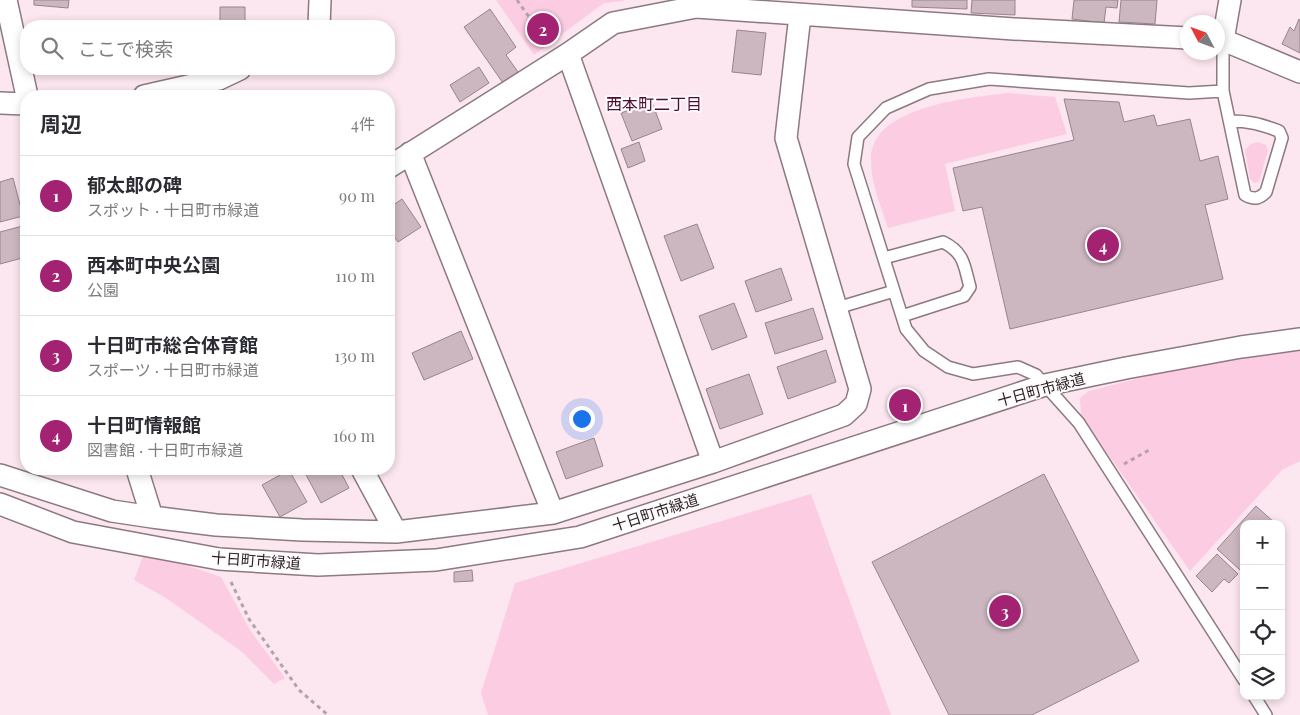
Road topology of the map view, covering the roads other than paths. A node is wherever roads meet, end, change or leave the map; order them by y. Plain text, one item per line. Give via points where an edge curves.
1 (6, 0) edge
2 (320, 0) edge
3 (1230, 0) edge
4 (800, 15) junction
5 (319, 20) edge
6 (1225, 20) edge
7 (1180, 38) edge
8 (1225, 42) edge
9 (563, 57) junction
10 (1221, 60) edge
11 (20, 64) edge
12 (1300, 72) edge
13 (22, 75) edge
14 (227, 75) edge
15 (26, 90) edge
16 (170, 90) edge
17 (1223, 91) junction
18 (0, 103) edge
19 (20, 104) edge
20 (1230, 121) junction
21 (410, 153) junction
22 (395, 162) edge
23 (884, 258) junction
24 (894, 291) junction
25 (837, 308) junction
26 (902, 316) junction
27 (1300, 339) edge
28 (1045, 385) junction
29 (713, 462) junction
30 (0, 475) edge
31 (139, 475) edge
32 (365, 475) edge
33 (0, 504) edge
34 (554, 514) junction
35 (152, 517) junction
36 (396, 532) junction
37 (1240, 674) edge
38 (1257, 700) edge
39 (1266, 715) edge

1 - 11 street
2 - 5 street
3 - 6 street
4 - 7 street
4 - 9 street via 696,7 613,23
4 - 25 street via 786,138
8 - 12 street
9 - 21 street
9 - 29 street
10 - 17 lane
13 - 15 street
14 - 16 street
17 - 20 lane
17 - 23 lane via 1189,93 990,79 929,89 886,108 858,137 854,164
18 - 19 street
20 - 20 lane via 1262,124 1279,131 1282,138 1266,192 1260,198 1252,199 1245,194
21 - 22 street
21 - 34 street
23 - 24 lane
23 - 26 lane via 943,242 954,248 962,259 970,287 964,296
24 - 25 lane
24 - 26 lane
25 - 29 street via 860,389 856,404 844,415
26 - 28 lane via 906,329 924,351 948,367 973,374 1018,367 1036,375
27 - 28 street, 十日町市緑道
28 - 33 street, 十日町市緑道 via 580,537 436,560 318,565 219,559 73,532
28 - 37 lane via 1079,422
29 - 34 street
30 - 35 street via 112,511
31 - 35 street
32 - 36 street
34 - 36 street
35 - 36 street via 216,525
38 - 39 lane

